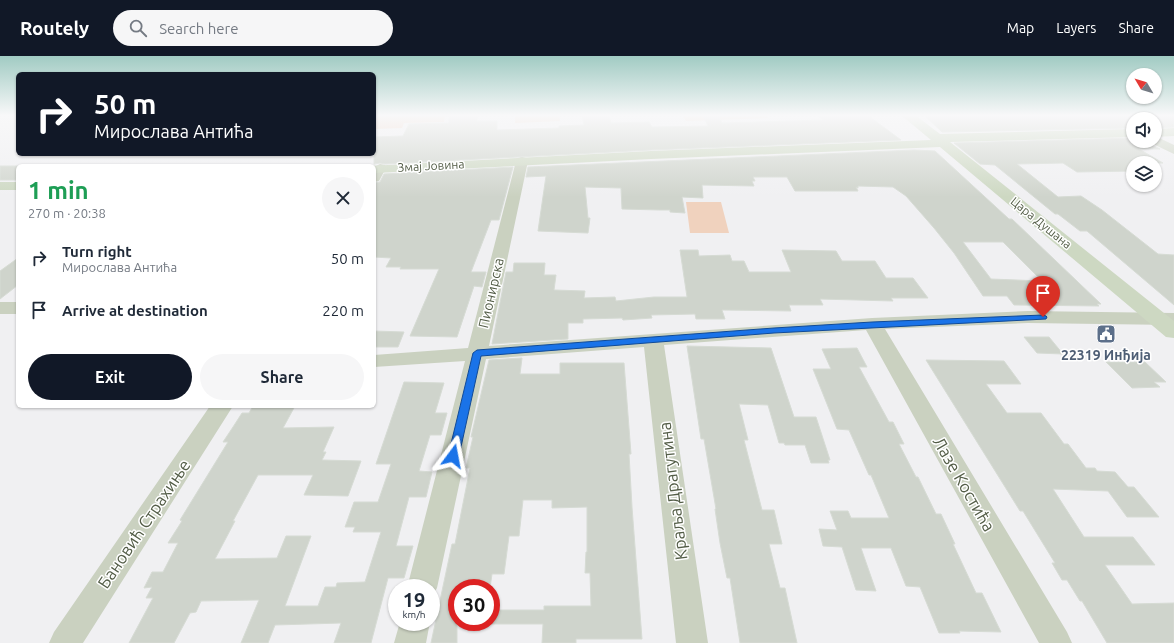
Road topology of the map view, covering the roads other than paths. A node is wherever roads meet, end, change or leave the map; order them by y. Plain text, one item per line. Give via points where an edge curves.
1 (892, 142) edge
2 (943, 142) edge
3 (1162, 144) edge
4 (1174, 150) edge
5 (522, 161) junction
6 (376, 171) edge
7 (0, 186) edge
8 (16, 186) edge
9 (0, 308) edge
10 (16, 308) edge
11 (1166, 319) edge
12 (872, 324) junction
13 (1174, 332) edge
14 (653, 339) junction
15 (477, 353) junction
16 (376, 361) edge
17 (221, 408) edge
18 (424, 579) edge
19 (412, 631) edge
20 (65, 643) edge
21 (410, 643) edge
22 (692, 643) edge
23 (1056, 643) edge

1 - 5 street, Змај Јовина
2 - 11 street, Цара Душана
3 - 4 street
5 - 6 street, Змај Јовина
5 - 15 street, Пионирска
7 - 8 street
9 - 10 street
11 - 12 street via 1028,317
11 - 13 street, Цара Душана
12 - 14 street
12 - 23 street, Лазе Костића
14 - 15 street
14 - 22 street, Краља Драгутина
15 - 16 street
15 - 18 street, Пионирска
17 - 20 street, Бановић Страхиње
19 - 21 street

